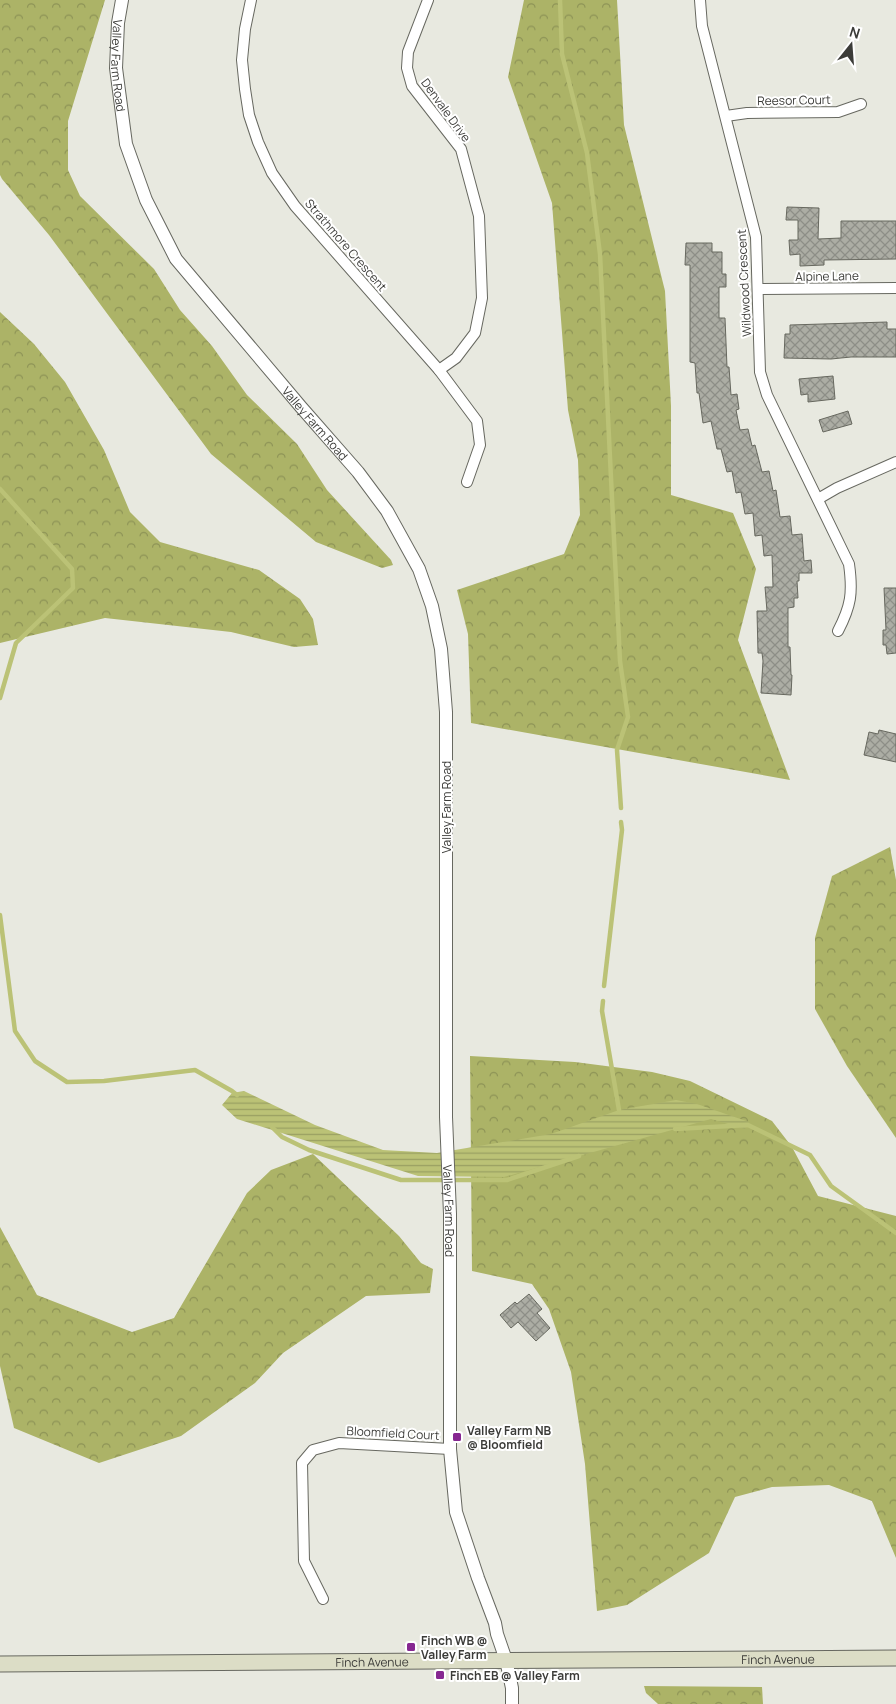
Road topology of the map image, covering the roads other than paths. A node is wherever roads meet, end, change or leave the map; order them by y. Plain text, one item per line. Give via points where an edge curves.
1 (122, 0) edge
2 (251, 0) edge
3 (428, 0) edge
4 (700, 0) edge
5 (862, 104) dead end
6 (726, 116) junction
7 (896, 288) edge
8 (758, 289) junction
9 (439, 370) junction
10 (896, 462) edge
11 (467, 482) dead end
12 (818, 499) junction
13 (838, 632) dead end
14 (450, 1449) junction
15 (323, 1599) dead end
16 (896, 1658) edge
17 (506, 1660) junction
18 (0, 1664) edge
19 (512, 1704) edge

1 - 14 street, Valley Farm Road via 116,68 126,144 146,200 176,259 358,472 387,511 419,569 442,649 446,712
2 - 9 street, Strathmore Crescent via 243,52 245,88 249,115 272,174 295,206
3 - 9 street, Denvale Drive via 408,52 407,68 412,86 461,149 480,216 482,298 475,333 456,358
4 - 6 street, Wildwood Crescent via 702,26
5 - 6 street, Reesor Court via 838,112
6 - 8 street, Wildwood Crescent via 756,237
7 - 8 street, Alpine Lane
8 - 12 street, Wildwood Crescent via 760,372 767,395
9 - 11 street, Strathmore Crescent via 477,421 480,444
10 - 12 street
12 - 13 street, Wildwood Crescent via 849,564 852,587 847,613
14 - 15 street, Bloomfield Court via 339,1442 313,1450 302,1463 304,1561
14 - 17 street, Valley Farm Road via 456,1512
16 - 17 main road, Finch Avenue
17 - 18 main road, Finch Avenue
17 - 19 street, Valley Farm Road

